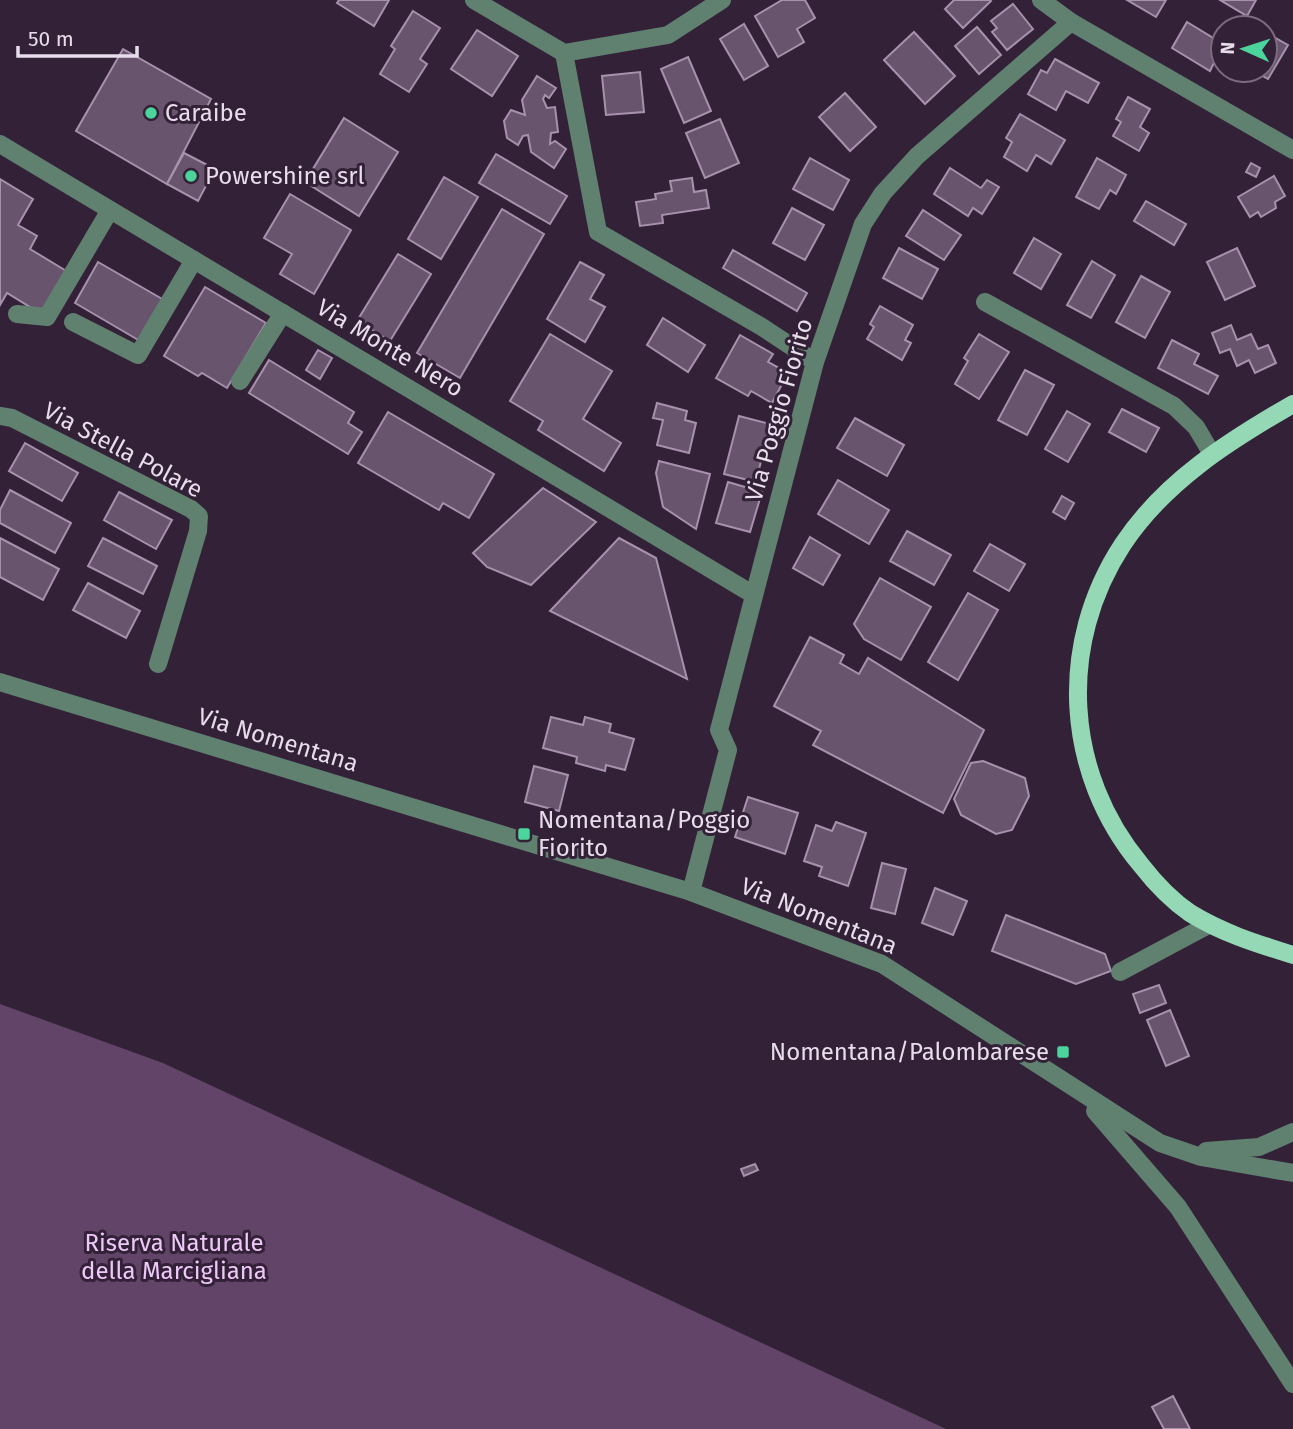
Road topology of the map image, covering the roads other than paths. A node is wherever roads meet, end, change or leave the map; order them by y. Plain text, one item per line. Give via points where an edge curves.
1 (474, 0) edge
2 (722, 0) edge
3 (1041, 0) edge
4 (1071, 22) junction
5 (564, 53) junction
6 (0, 144) edge
7 (1293, 150) edge
8 (110, 210) junction
9 (194, 260) junction
10 (985, 302) dead end
11 (283, 313) junction
12 (17, 314) dead end
13 (73, 322) dead end
14 (815, 362) junction
15 (240, 381) dead end
16 (1293, 404) edge
17 (0, 416) edge
18 (1212, 454) junction
19 (754, 595) junction
20 (158, 664) dead end
21 (0, 682) edge
22 (691, 892) junction
23 (1210, 924) junction
24 (1258, 944) junction
25 (1293, 950) edge
26 (1293, 957) edge
27 (1121, 972) dead end
28 (1036, 1062) junction
29 (1293, 1132) edge
30 (1175, 1149) junction
31 (1293, 1163) edge
32 (1264, 1167) junction
33 (1293, 1173) edge
34 (1293, 1384) edge

1 - 5 street
2 - 5 street via 668,35
3 - 4 street
4 - 7 street
4 - 14 street, Via Poggio Fiorito via 917,156 883,193 858,235
5 - 14 street via 598,232
6 - 8 street, Via Monte Nero
8 - 9 street, Via Monte Nero
8 - 12 street via 47,317
9 - 11 street, Via Monte Nero
9 - 13 street via 138,355
10 - 18 street via 1174,406 1196,427
11 - 15 street
11 - 19 street, Via Monte Nero
14 - 19 street, Via Poggio Fiorito
16 - 18 main road
17 - 20 street, Via Stella Polare via 12,418 199,516
18 - 23 main road via 1159,499 1116,555 1087,620 1077,679 1080,737 1105,812 1151,877 1188,911
19 - 22 street, Via Poggio Fiorito via 719,730 728,750
21 - 22 street, Via Nomentana
22 - 28 street, Via Nomentana via 882,964
23 - 24 main road
23 - 27 street
24 - 25 main road
24 - 26 main road
28 - 30 street, Via Nomentana via 1126,1123
28 - 34 street via 1096,1112 1178,1207
29 - 30 street via 1251,1149
30 - 32 street, Via Nomentana via 1226,1163
31 - 32 street, Via Nomentana
32 - 33 street, Via Nomentana

